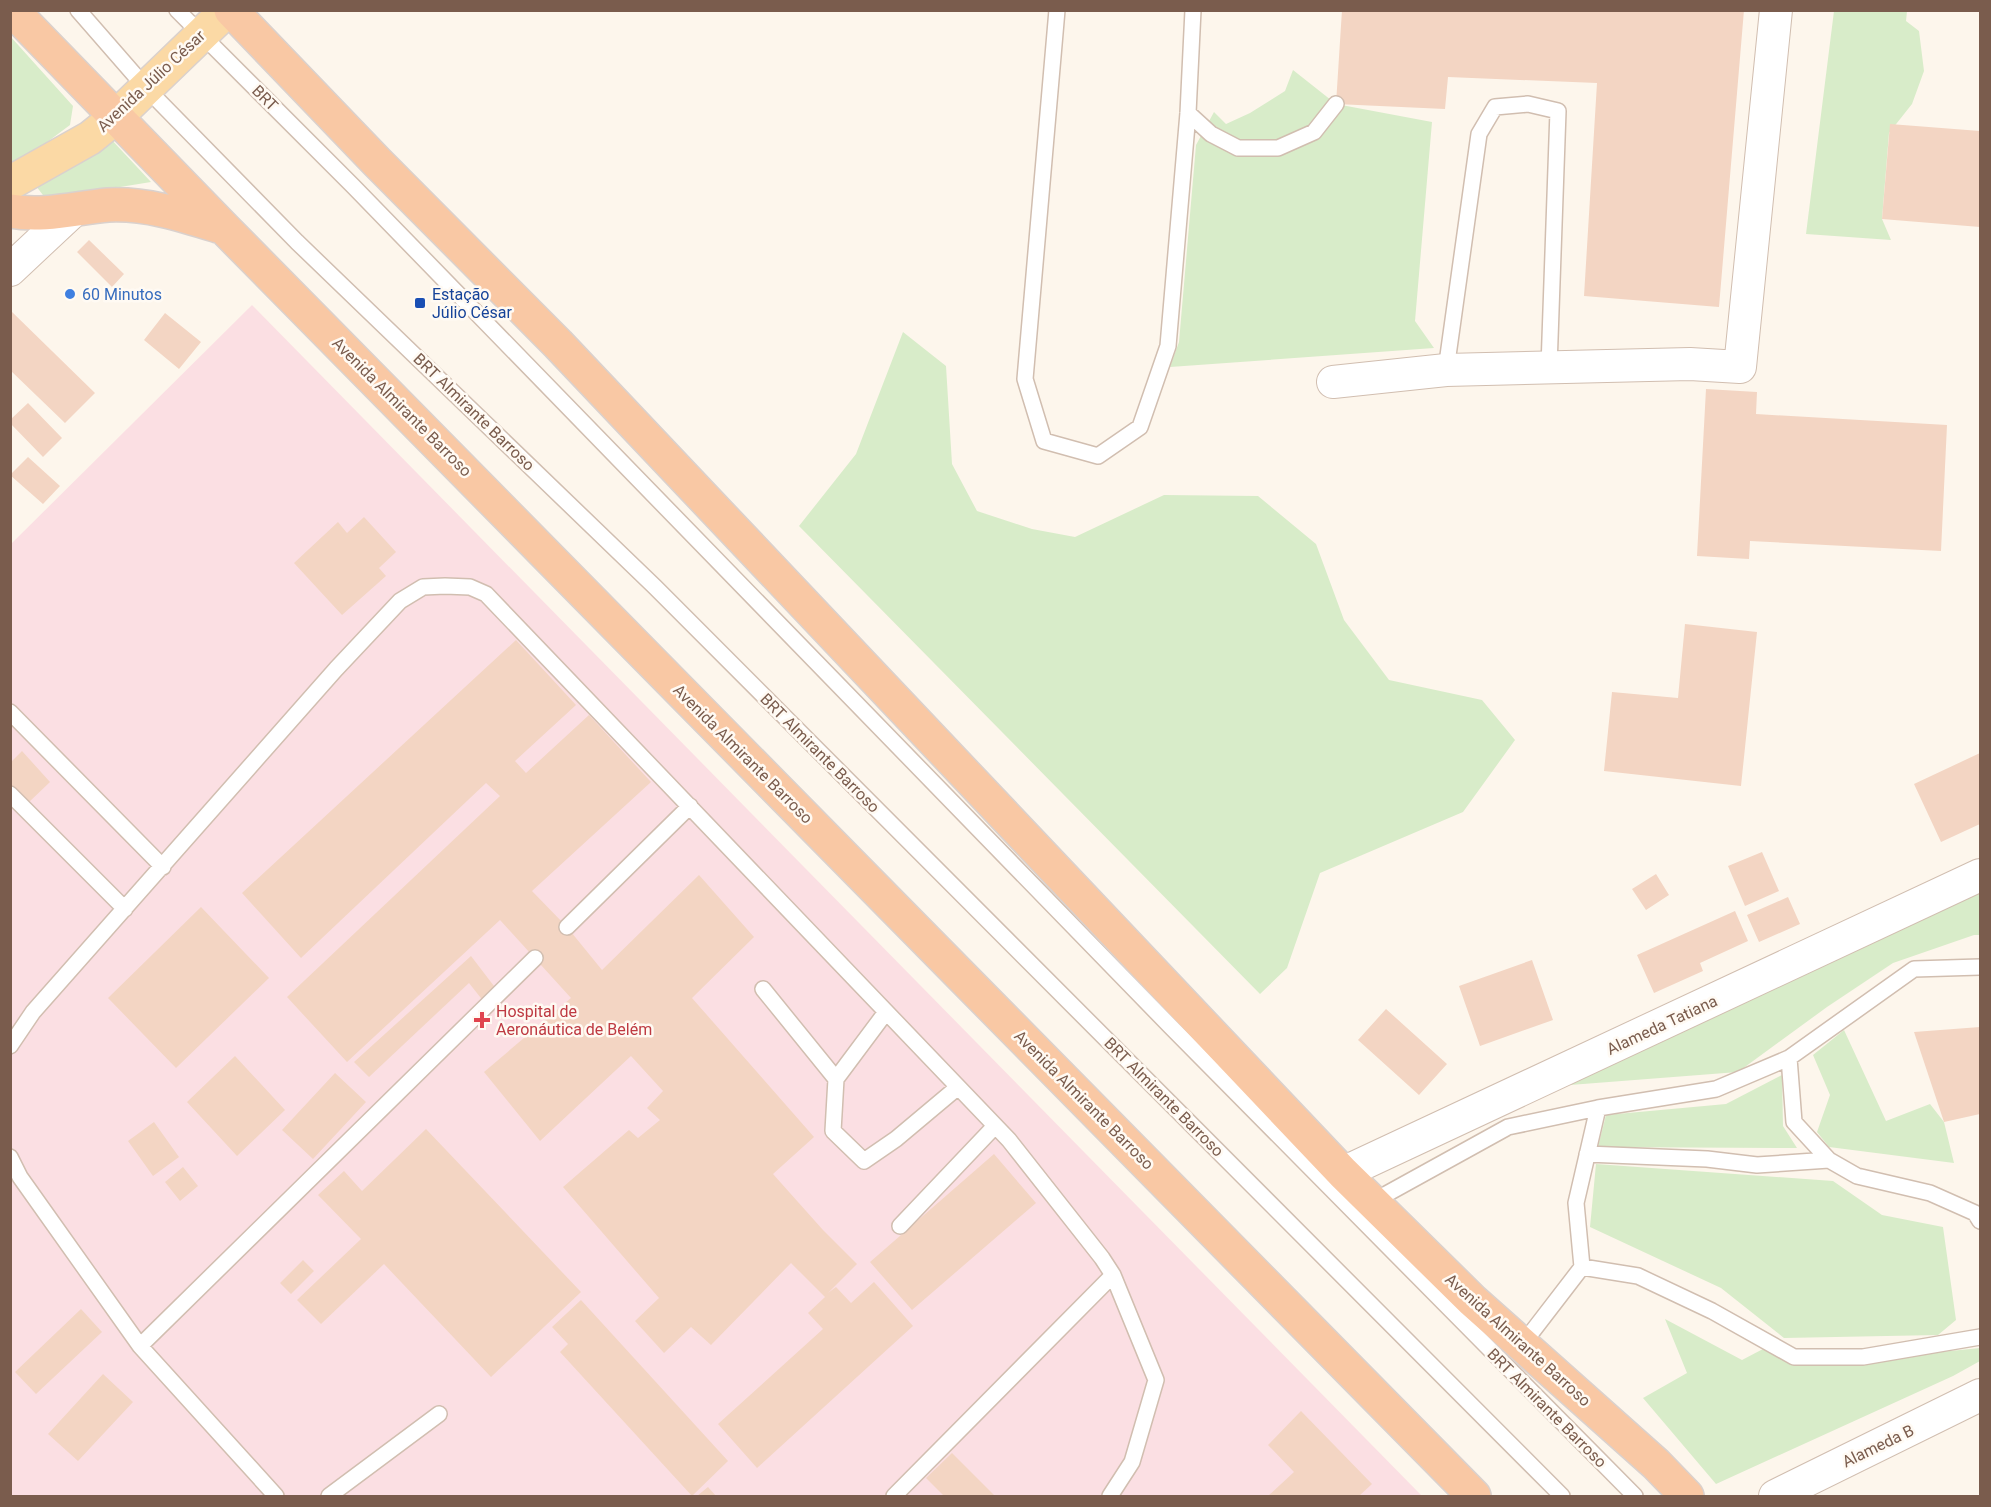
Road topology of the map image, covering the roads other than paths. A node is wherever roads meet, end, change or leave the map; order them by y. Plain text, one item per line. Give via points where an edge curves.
1 (12, 10) edge
2 (78, 10) edge
3 (177, 10) edge
4 (229, 10) edge
5 (1057, 10) edge
6 (1193, 10) edge
7 (1776, 10) edge
8 (201, 35) junction
9 (146, 88) junction
10 (1336, 104) dead end
11 (1188, 112) junction
12 (116, 117) junction
13 (10, 183) edge
14 (353, 186) joint
15 (10, 211) edge
16 (73, 211) junction
17 (224, 228) junction
18 (10, 270) edge
19 (1549, 367) junction
20 (1446, 370) junction
21 (1333, 382) dead end
22 (10, 712) edge
23 (10, 794) edge
24 (690, 807) junction
25 (163, 867) junction
26 (1980, 875) edge
27 (125, 909) junction
28 (567, 927) dead end
29 (535, 958) dead end
30 (1980, 967) edge
31 (763, 989) dead end
32 (886, 1012) junction
33 (10, 1046) edge
34 (1789, 1058) junction
35 (836, 1079) junction
36 (958, 1086) junction
37 (1598, 1108) junction
38 (996, 1126) junction
39 (1587, 1154) junction
40 (10, 1157) edge
41 (1829, 1160) junction
42 (1343, 1173) junction
43 (1372, 1202) junction
44 (1979, 1215) edge
45 (900, 1226) dead end
46 (1582, 1267) junction
47 (1113, 1275) junction
48 (1980, 1337) edge
49 (1522, 1345) junction
50 (140, 1346) junction
51 (1980, 1395) edge
52 (440, 1414) dead end
53 (276, 1497) edge
54 (329, 1497) edge
55 (894, 1497) edge
56 (1110, 1497) edge
57 (1474, 1497) edge
58 (1562, 1497) edge
59 (1635, 1497) edge
60 (1687, 1497) edge
61 (1775, 1497) edge

1 - 12 highway, Avenida Almirante Barroso
2 - 9 lane, BRT Almirante Barroso
3 - 8 lane, BRT
4 - 8 main road, Avenida Júlio César
4 - 42 highway, Avenida Almirante Barroso via 558,344
5 - 11 lane via 1025,379 1044,441 1098,456 1140,428 1168,346
6 - 11 lane
7 - 19 street via 1740,367
8 - 9 main road, Avenida Júlio César
8 - 14 lane, BRT
9 - 12 main road, Avenida Júlio César
9 - 58 lane, BRT Almirante Barroso via 297,242 655,587
10 - 11 lane via 1314,132 1278,148 1238,148 1211,134
12 - 13 main road, Avenida Júlio César via 90,138
12 - 17 highway, Avenida Almirante Barroso
14 - 59 lane, BRT Almirante Barroso via 1170,1026
15 - 16 highway
16 - 17 highway via 109,205 150,208
16 - 18 street
17 - 57 highway, Avenida Almirante Barroso
19 - 20 street
19 - 20 lane via 1558,111 1528,104 1495,107 1479,134
20 - 21 street
22 - 25 lane
23 - 27 lane
24 - 25 lane via 486,594 470,587 423,587 400,601 344,661
24 - 28 lane
24 - 32 lane
25 - 27 lane
26 - 42 street, Alameda Tatiana
27 - 33 lane via 33,1012
29 - 50 lane
30 - 34 lane via 1914,969
31 - 35 lane
32 - 35 lane
32 - 36 lane
34 - 37 lane via 1716,1089
34 - 41 lane via 1794,1122
35 - 36 lane via 833,1131 864,1161 897,1139
36 - 38 lane
37 - 39 lane
37 - 43 lane via 1508,1127
38 - 45 lane
38 - 47 lane
39 - 41 lane via 1758,1165
39 - 46 lane via 1576,1203
40 - 50 lane via 20,1177
41 - 44 lane via 1857,1176 1930,1193
42 - 43 highway, Avenida Almirante Barroso
43 - 49 highway, Avenida Almirante Barroso
46 - 48 lane via 1638,1276 1712,1311 1794,1357 1863,1357
46 - 49 lane
47 - 55 lane
47 - 56 lane via 1156,1380 1132,1462
49 - 60 highway, Avenida Almirante Barroso via 1656,1464
50 - 53 lane
51 - 61 street, Alameda B
52 - 54 lane

